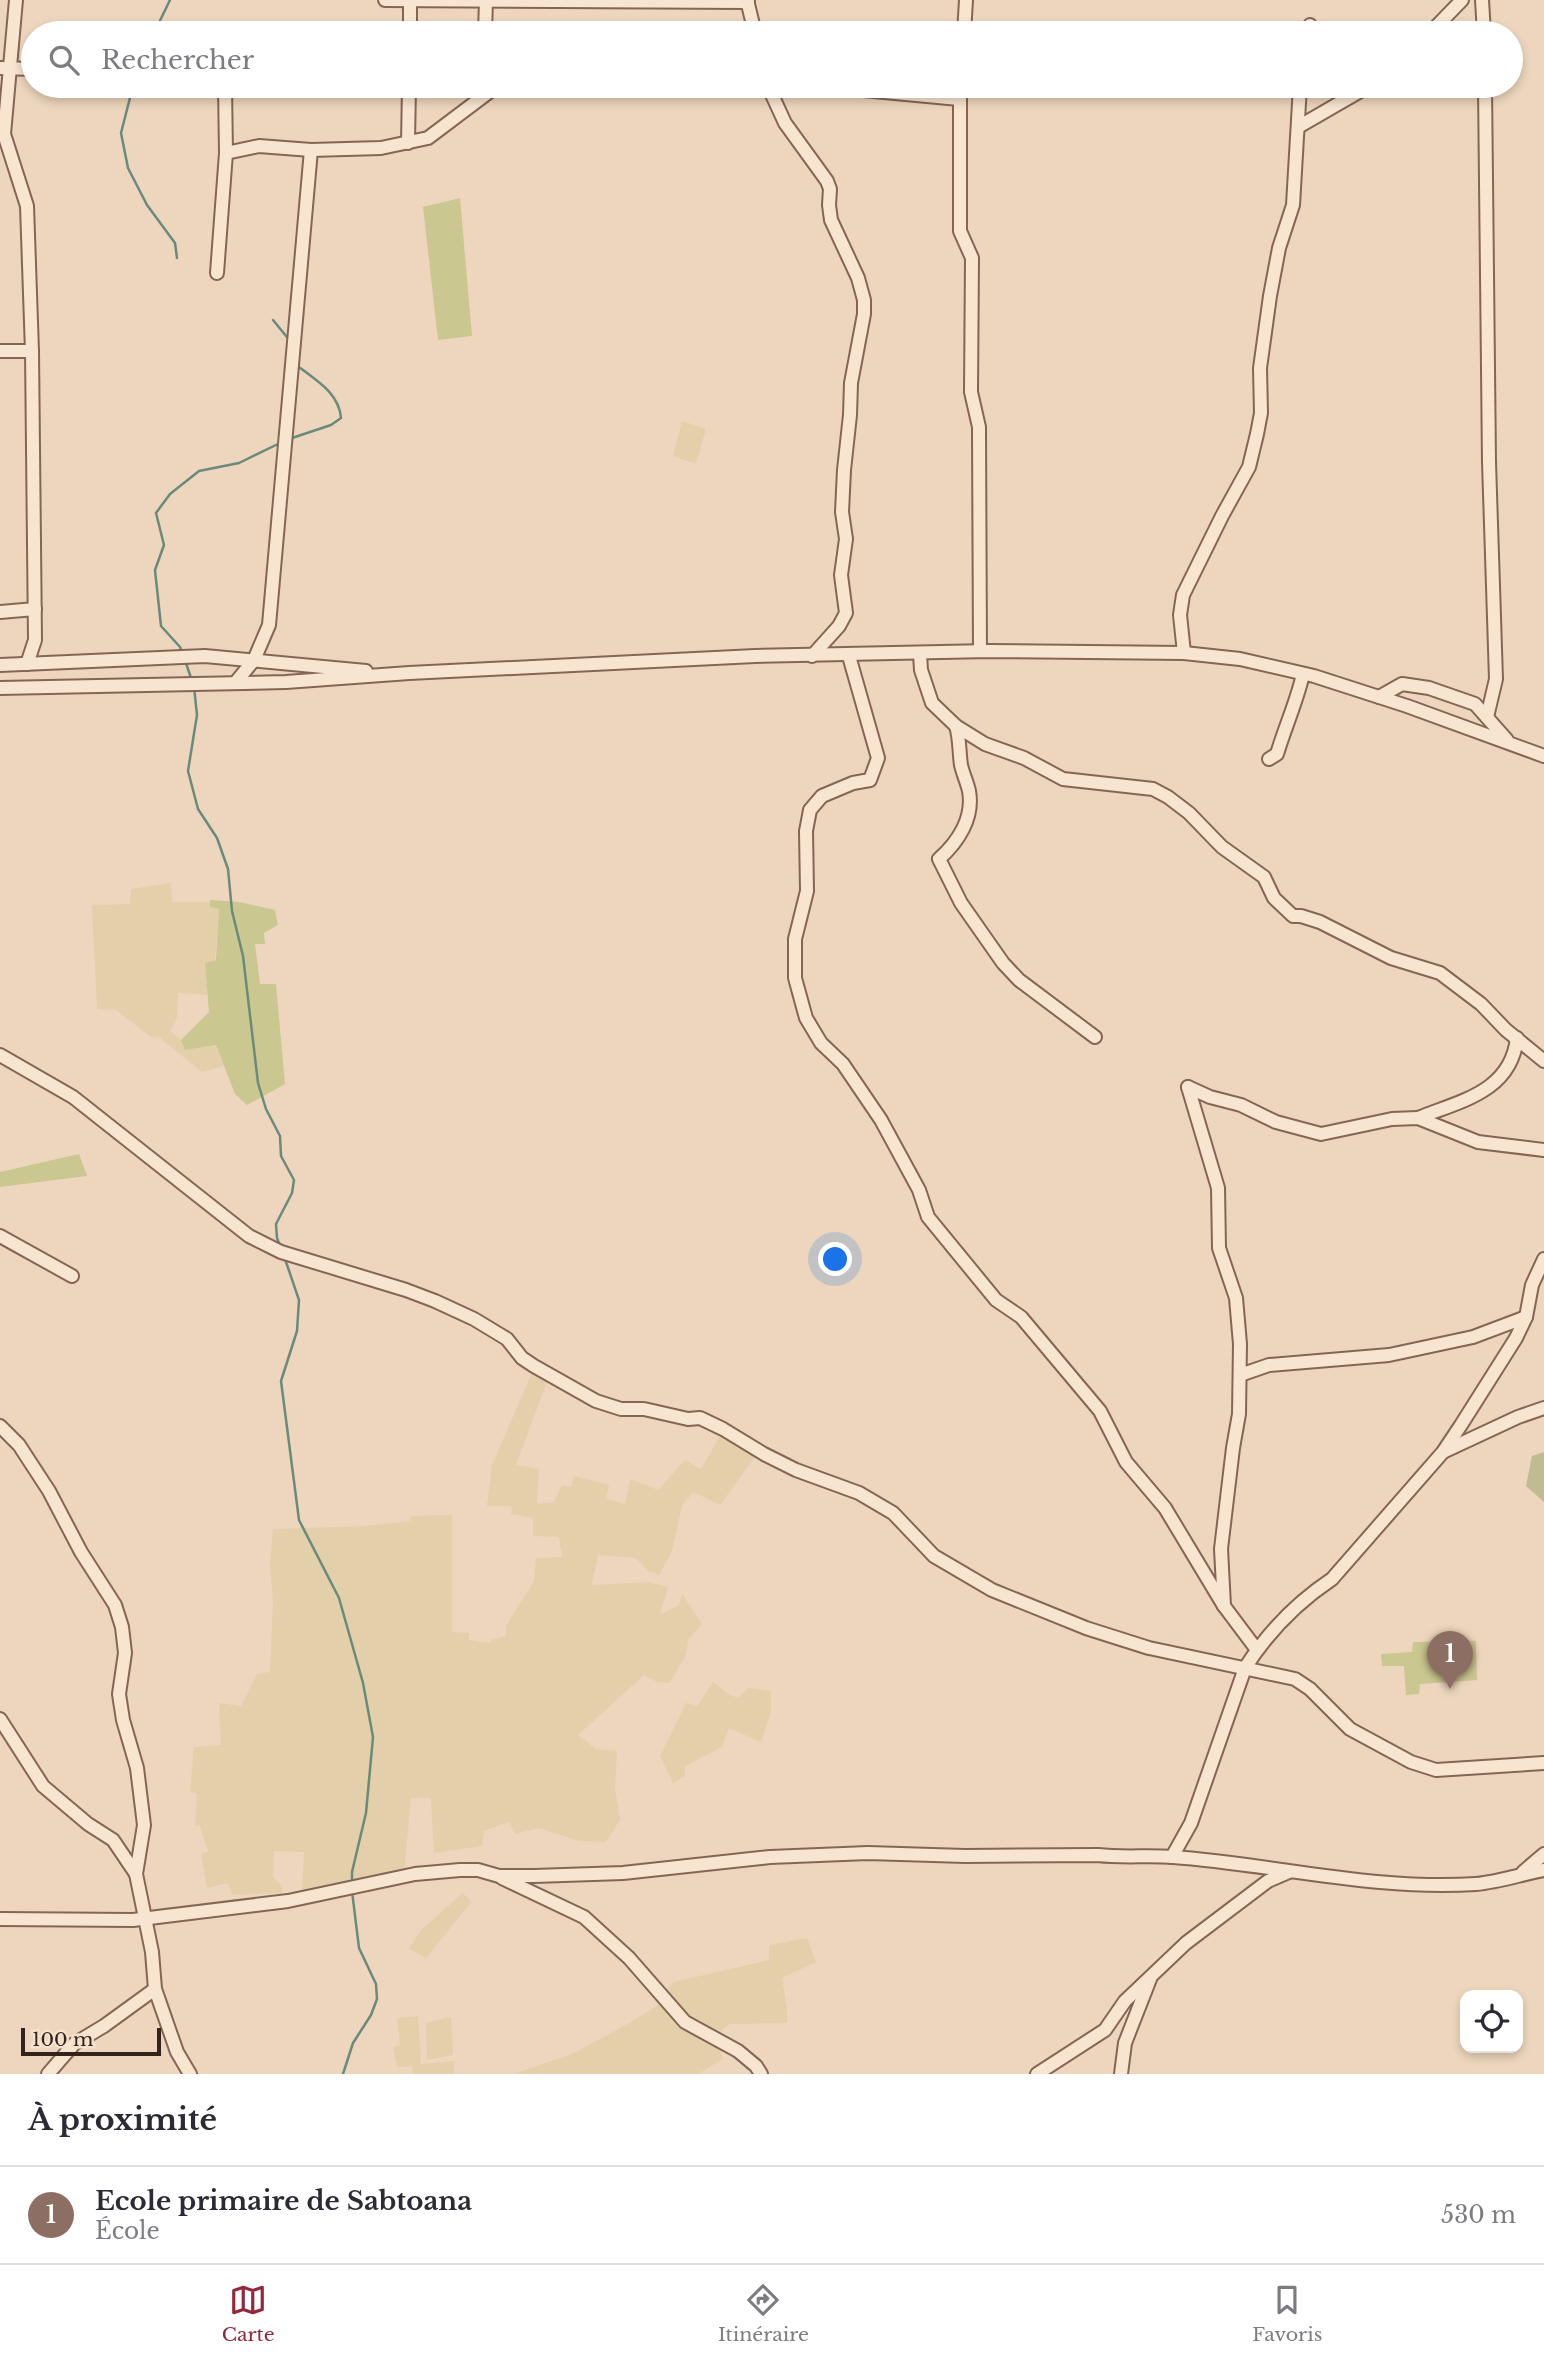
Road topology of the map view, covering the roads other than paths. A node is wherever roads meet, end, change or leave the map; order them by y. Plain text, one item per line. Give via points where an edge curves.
1 (16, 0) edge
2 (385, 0) edge
3 (410, 0) edge
4 (593, 0) edge
5 (967, 0) edge
6 (1462, 0) edge
7 (1482, 0) edge
8 (486, 1) edge
9 (747, 1) edge
10 (410, 21) edge
11 (485, 21) edge
12 (752, 21) edge
13 (965, 21) edge
14 (1442, 21) edge
15 (1483, 21) edge
16 (4, 68) edge
17 (225, 98) edge
18 (409, 98) edge
19 (478, 98) edge
20 (774, 98) edge
21 (960, 98) edge
22 (1299, 98) edge
23 (1348, 98) edge
24 (1485, 98) edge
25 (1298, 127) junction
26 (408, 143) junction
27 (311, 150) junction
28 (226, 153) junction
29 (217, 273) dead end
30 (0, 351) edge
31 (32, 351) junction
32 (35, 609) junction
33 (0, 612) edge
34 (980, 652) junction
35 (1184, 653) junction
36 (920, 654) junction
37 (812, 656) junction
38 (849, 656) junction
39 (254, 660) junction
40 (0, 664) edge
41 (27, 664) junction
42 (397, 674) junction
43 (1303, 674) junction
44 (235, 683) junction
45 (0, 688) edge
46 (1379, 697) junction
47 (1487, 717) junction
48 (956, 726) junction
49 (1509, 743) junction
50 (1544, 756) edge
51 (1269, 759) dead end
52 (1095, 1037) dead end
53 (1517, 1038) junction
54 (0, 1055) edge
55 (1544, 1061) edge
56 (1418, 1118) junction
57 (1544, 1150) edge
58 (0, 1236) edge
59 (1544, 1259) edge
60 (72, 1276) dead end
61 (1526, 1317) junction
62 (1240, 1374) junction
63 (1544, 1408) edge
64 (0, 1426) edge
65 (1443, 1452) junction
66 (1224, 1606) junction
67 (1256, 1650) junction
68 (1245, 1668) junction
69 (0, 1719) edge
70 (1544, 1763) edge
71 (1544, 1854) edge
72 (1172, 1857) junction
73 (1544, 1870) edge
74 (1289, 1871) junction
75 (136, 1874) junction
76 (1518, 1875) junction
77 (499, 1876) junction
78 (145, 1918) junction
79 (0, 1919) edge
80 (1153, 1972) junction
81 (155, 1989) junction
82 (48, 2074) edge
83 (190, 2074) edge
84 (761, 2074) edge
85 (1037, 2074) edge
86 (1121, 2074) edge

1 - 16 street
2 - 3 street
3 - 8 street
3 - 10 street
4 - 8 street
4 - 9 street
5 - 13 street
6 - 14 street
7 - 15 street
8 - 11 street
9 - 12 street
16 - 31 street via 4,134 27,206
17 - 28 street
18 - 26 street
19 - 26 street via 428,138
20 - 37 street via 827,181 831,220 864,300 851,383 842,504 846,539 841,575 846,613
21 - 34 street via 960,231 972,258 971,392 979,427
22 - 25 street
23 - 25 street
24 - 47 street via 1496,679
25 - 35 street via 1293,205 1279,248 1260,368 1257,435 1250,467 1183,595
26 - 27 street
27 - 28 street via 259,146
27 - 39 street via 269,625
28 - 29 street
30 - 31 street
31 - 32 street
32 - 33 street
32 - 41 street via 35,640
34 - 35 street
34 - 36 street
35 - 43 street via 1240,659
36 - 38 street
36 - 48 street via 932,703
37 - 38 street
37 - 42 street
38 - 66 street via 877,758 870,780 822,796 810,810 807,891 795,939 795,978 806,1018 881,1120 919,1190 928,1217 996,1300 1021,1317 1100,1411 1126,1462 1165,1508
39 - 41 street via 205,656
39 - 42 street
39 - 44 street
40 - 41 street
42 - 44 street
43 - 46 street
43 - 51 street via 1276,754
44 - 45 street
46 - 47 street via 1402,684 1429,688 1475,704
46 - 49 street
47 - 49 street
48 - 52 street via 970,813 939,859 961,903 1003,963
48 - 53 street via 1062,779 1153,789 1179,804 1222,847 1264,877 1275,898 1293,916 1320,922 1391,958 1440,973
49 - 50 street
53 - 55 street
53 - 56 street via 1510,1065 1490,1088
54 - 68 street via 73,1097 249,1237 455,1310 507,1339 534,1366 596,1401 621,1409 699,1418 796,1470 859,1493 892,1513 934,1556 992,1590 1149,1648
56 - 57 street via 1478,1142
56 - 62 street via 1321,1134 1276,1122 1188,1087 1218,1188 1219,1248 1236,1298
58 - 60 street
59 - 61 street via 1532,1285
61 - 62 street via 1473,1337 1389,1355 1269,1365
61 - 65 street
62 - 66 street via 1221,1549
63 - 65 street
64 - 75 street via 19,1445 49,1490 81,1552 116,1605 125,1653 122,1714 137,1768 144,1825
65 - 67 street via 1332,1579 1301,1602
66 - 67 street
67 - 68 street
68 - 70 street via 1294,1679 1350,1729 1422,1767
68 - 72 street via 1191,1823
69 - 75 street via 43,1786 113,1840
71 - 76 street
72 - 74 street
72 - 77 street via 868,1853 770,1857 623,1873
73 - 76 street
74 - 76 street via 1445,1885 1479,1884
74 - 80 street via 1268,1881
75 - 78 street
77 - 78 street via 478,1870 415,1874 297,1899
77 - 84 street via 584,1917 629,1958 685,2022 738,2051
78 - 79 street via 100,1922
78 - 81 street
80 - 85 street via 1105,2030
80 - 86 street via 1125,2043
81 - 82 street via 74,2044
81 - 83 street via 177,2052

